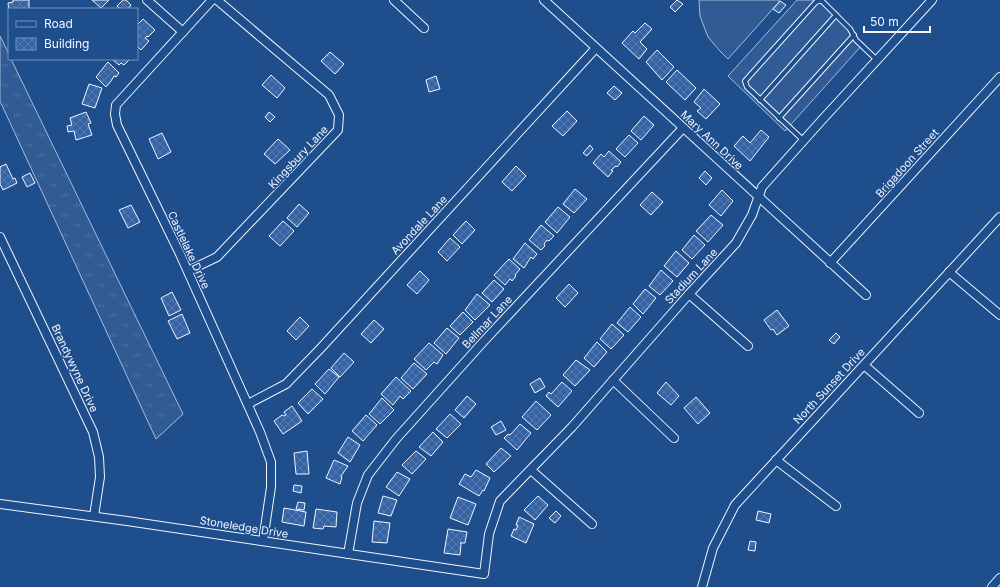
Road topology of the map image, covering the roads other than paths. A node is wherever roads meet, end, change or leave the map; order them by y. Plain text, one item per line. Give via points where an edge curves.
1 (147, 0) edge
2 (212, 0) edge
3 (217, 0) edge
4 (394, 0) edge
5 (544, 0) edge
6 (818, 0) edge
7 (932, 0) edge
8 (836, 15) junction
9 (424, 28) dead end
10 (183, 32) junction
11 (854, 35) junction
12 (596, 48) junction
13 (877, 60) junction
14 (1000, 77) edge
15 (760, 100) junction
16 (779, 118) junction
17 (683, 128) junction
18 (803, 140) junction
19 (758, 197) junction
20 (1000, 217) edge
21 (0, 237) edge
22 (830, 263) junction
23 (188, 271) junction
24 (949, 272) junction
25 (688, 294) junction
26 (866, 295) dead end
27 (1000, 315) edge
28 (748, 346) dead end
29 (864, 365) junction
30 (613, 380) junction
31 (248, 404) junction
32 (919, 413) dead end
33 (674, 438) dead end
34 (776, 460) junction
35 (531, 470) junction
36 (0, 504) edge
37 (836, 506) dead end
38 (94, 516) junction
39 (592, 524) dead end
40 (264, 541) junction
41 (348, 554) junction
42 (484, 574) joint
43 (1000, 578) edge
44 (702, 587) edge
45 (992, 587) edge

1 - 10 street
2 - 10 street, Castlelake Drive
3 - 23 street, Kingsbury Lane via 329,95 339,115 338,130 217,258
4 - 9 street
5 - 12 street, Mary Ann Drive
6 - 8 lane
6 - 15 lane via 745,81 747,88
7 - 13 street, Stadium Lane
8 - 11 lane
8 - 15 lane
10 - 23 street, Castlelake Drive via 116,105 115,114 117,125
11 - 13 lane
11 - 16 lane
12 - 17 street, Mary Ann Drive
12 - 31 street, Avondale Lane via 286,384
13 - 18 street, Stadium Lane
14 - 22 street, Brigadoon Street
15 - 16 lane
16 - 18 lane
17 - 19 street, Mary Ann Drive
17 - 41 street, Bellmar Lane via 484,341 392,445 368,476 357,503
18 - 19 street, Stadium Lane via 762,187
19 - 22 street, Mary Ann Drive
19 - 25 street, Stadium Lane via 736,243
20 - 24 street, North Sunset Drive
21 - 38 street, Brandywyne Drive via 93,432 99,457 100,477
22 - 26 street, Mary Ann Drive
23 - 31 street, Castlelake Drive
24 - 27 street
24 - 29 street, North Sunset Drive
25 - 28 street
25 - 30 street, Stadium Lane
29 - 32 street
29 - 34 street, North Sunset Drive
30 - 33 street
30 - 35 street, Stadium Lane
31 - 40 street, Castlelake Drive via 271,462 271,487
34 - 37 street
34 - 44 street, North Sunset Drive via 735,505 712,548
35 - 39 street
35 - 42 street, Stadium Lane via 500,501 489,534
36 - 38 street, Stoneledge Drive
38 - 40 street, Stoneledge Drive
40 - 41 street, Stoneledge Drive
41 - 42 street, Stoneledge Drive
43 - 45 street

